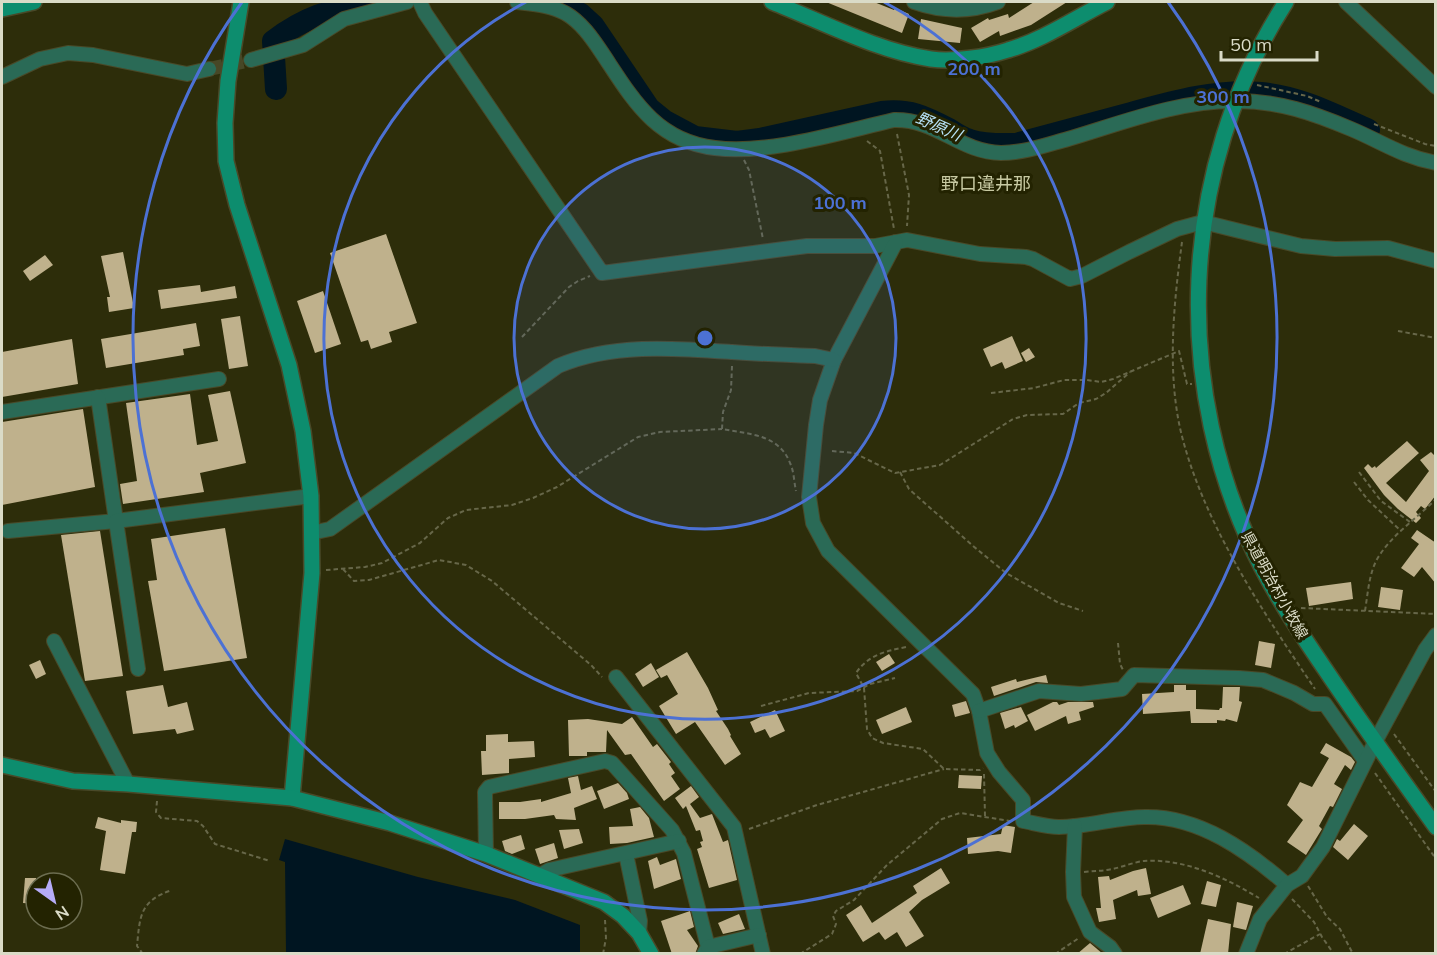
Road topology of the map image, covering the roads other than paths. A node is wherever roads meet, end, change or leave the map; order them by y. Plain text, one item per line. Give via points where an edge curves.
1 (33, 2) edge
2 (241, 2) edge
3 (407, 2) edge
4 (420, 2) edge
5 (517, 2) edge
6 (772, 2) edge
7 (914, 2) edge
8 (999, 2) edge
9 (1286, 2) edge
10 (1346, 2) edge
11 (1097, 4) edge
12 (2, 9) edge
13 (251, 60) tunnel mouth
14 (209, 69) tunnel mouth
15 (2, 77) edge
16 (1436, 87) edge
17 (1236, 100) junction
18 (1436, 163) edge
19 (1203, 222) junction
20 (900, 242) junction
21 (1436, 261) edge
22 (834, 360) junction
23 (219, 379) dead end
24 (98, 397) junction
25 (2, 412) edge
26 (311, 496) junction
27 (116, 521) junction
28 (8, 531) dead end
29 (311, 532) junction
30 (1436, 635) edge
31 (54, 641) dead end
32 (138, 669) dead end
33 (616, 677) dead end
34 (980, 711) junction
35 (1375, 742) junction
36 (1365, 761) junction
37 (2, 765) edge
38 (128, 784) junction
39 (292, 798) junction
40 (1075, 825) junction
41 (1436, 827) edge
42 (679, 841) junction
43 (486, 854) junction
44 (626, 854) junction
45 (539, 876) junction
46 (1285, 887) junction
47 (639, 933) junction
48 (759, 935) junction
49 (706, 950) edge
50 (651, 954) edge
51 (763, 954) edge
52 (1115, 954) edge
53 (1246, 954) edge

1 - 12 street
2 - 26 street via 228,81 226,161 289,365
3 - 13 street via 344,19 303,45
4 - 20 street via 602,273 807,246
5 - 17 street via 549,6 577,21 638,106 663,129 693,144 715,148 771,147 908,120 982,151 1014,153 1179,107
6 - 11 street via 895,52 934,60 1008,50 1031,42
7 - 8 street via 965,10
9 - 17 street, 県道明治村小牧線 via 1270,26
10 - 16 street
14 - 15 street via 187,74 93,55 68,54 40,59
17 - 18 street via 1285,105 1352,129 1404,155
17 - 19 street, 県道明治村小牧線 via 1217,158
19 - 20 street via 1177,229 1070,279 1026,257
19 - 21 street via 1301,246 1388,248
19 - 35 street, 県道明治村小牧線 via 1198,286 1204,384 1214,440 1243,528 1288,614
20 - 22 street
22 - 29 street via 681,348 617,351 577,358 558,366 330,529
22 - 34 street via 816,425 809,497 813,523 828,550 973,694
23 - 24 street
24 - 25 street
24 - 27 street
26 - 27 street
26 - 29 street
27 - 28 street
27 - 32 street
29 - 39 street via 312,571
30 - 35 street
31 - 38 street
33 - 48 street via 734,827
34 - 36 street via 1039,691 1081,694 1122,689 1134,675 1263,680 1313,704 1325,704
34 - 40 street via 987,753 1023,800 1023,821 1058,827
35 - 36 street
35 - 41 street, 県道明治村小牧線
36 - 46 street via 1315,861
37 - 38 street via 73,781
38 - 39 street
39 - 43 street via 390,823
40 - 46 street via 1145,817 1198,827 1269,869
40 - 52 street via 1074,897 1089,932
42 - 43 street via 605,760 489,787 485,792
42 - 44 street
42 - 49 street
43 - 45 street
44 - 45 street via 549,870
44 - 47 street
45 - 47 street via 604,902
46 - 53 street via 1260,919
47 - 50 street
48 - 49 street
48 - 51 street

